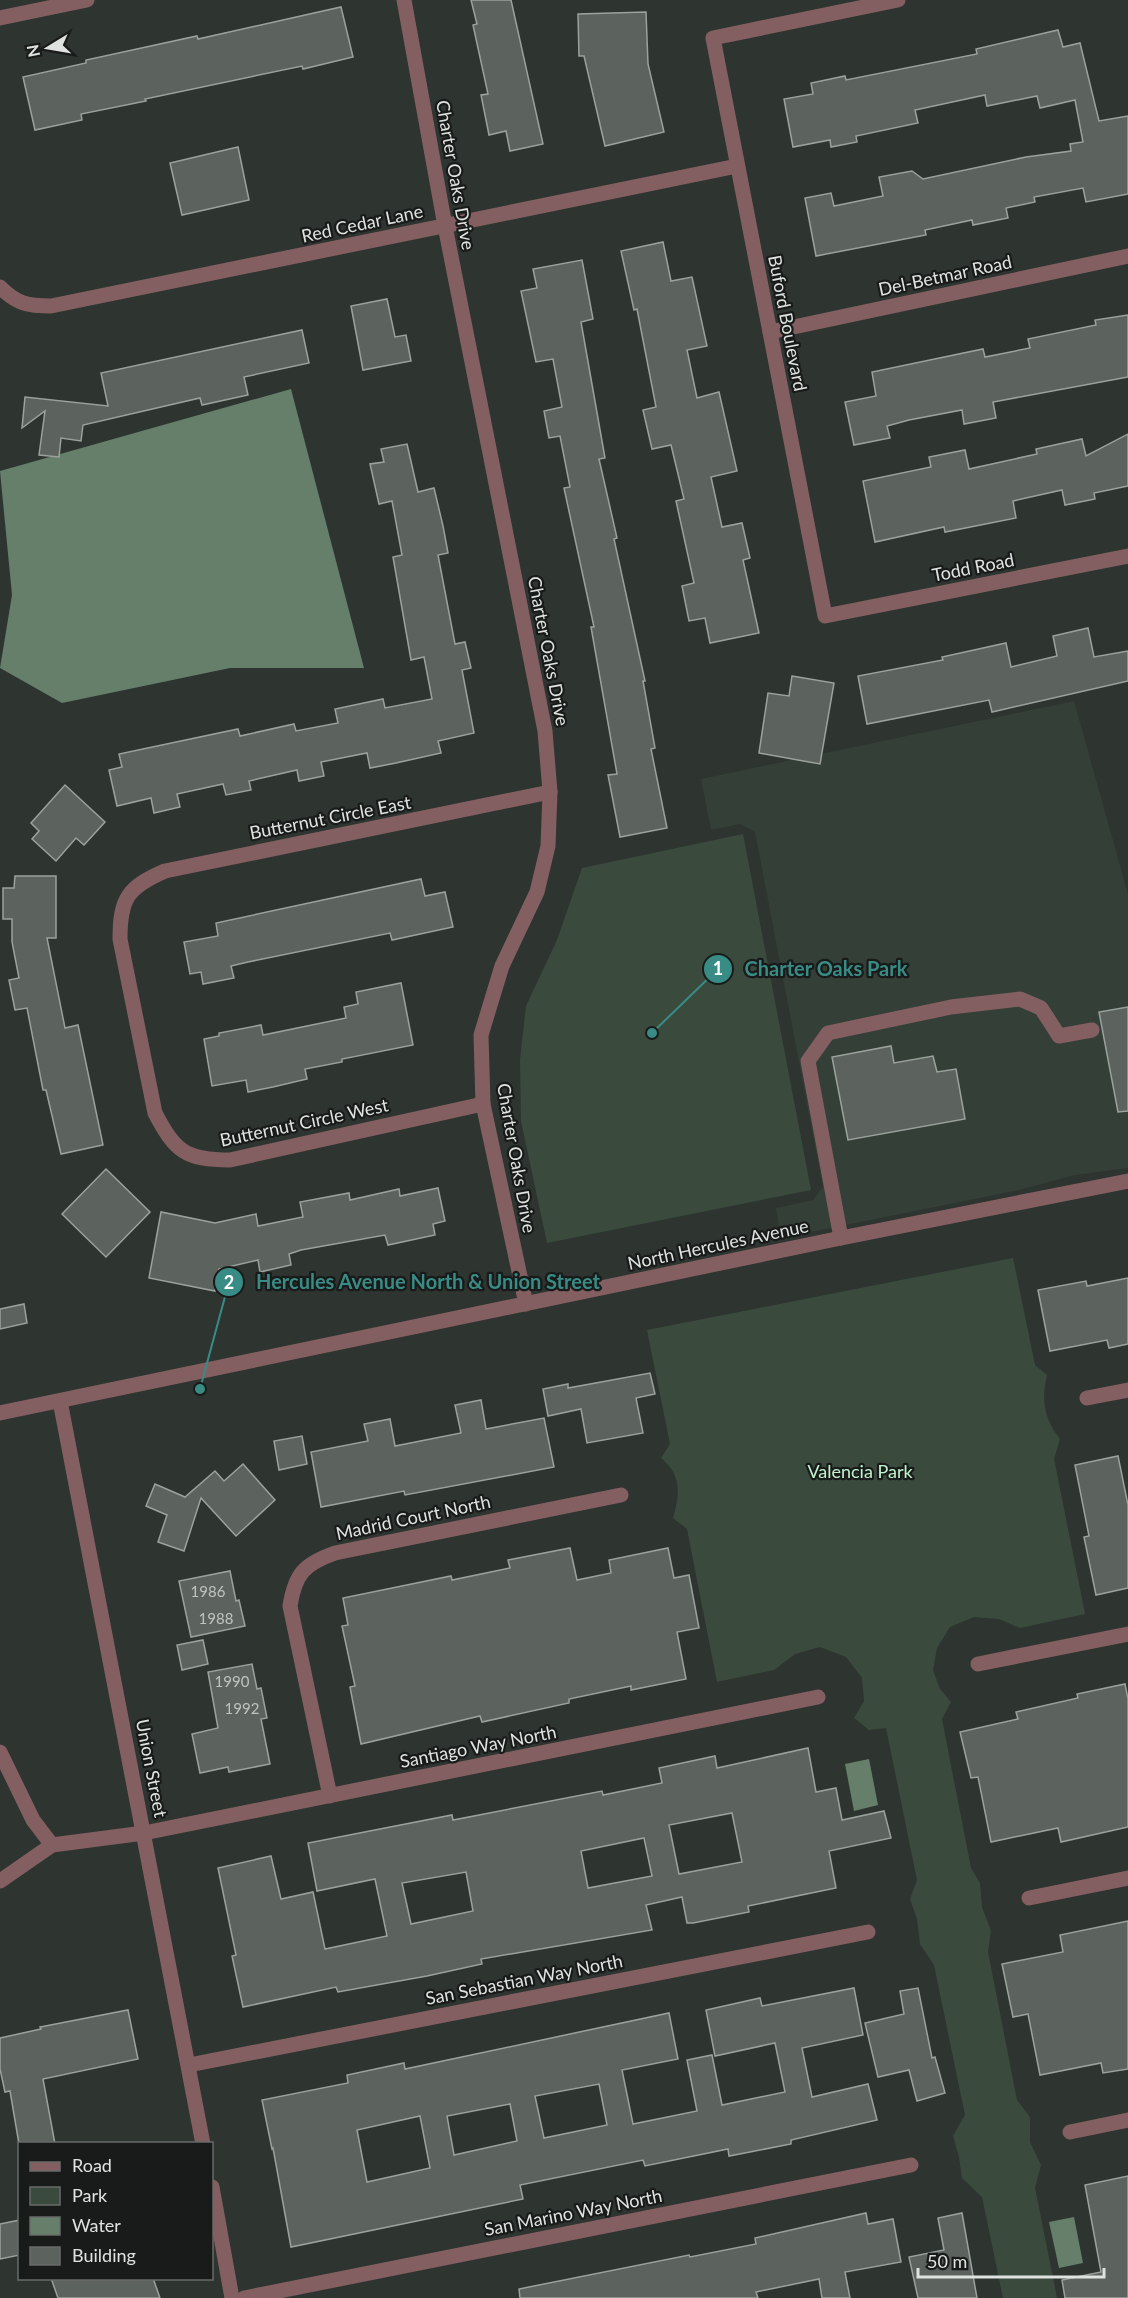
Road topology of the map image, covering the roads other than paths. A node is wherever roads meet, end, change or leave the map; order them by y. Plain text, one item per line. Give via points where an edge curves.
1 (87, 0) edge
2 (404, 0) edge
3 (898, 0) edge
4 (0, 18) edge
5 (736, 166) junction
6 (445, 226) junction
7 (1128, 256) edge
8 (0, 287) edge
9 (770, 332) junction
10 (1128, 556) edge
11 (825, 616) joint
12 (550, 792) junction
13 (126, 898) joint
14 (1092, 1030) dead end
15 (483, 1104) junction
16 (1128, 1181) edge
17 (841, 1238) junction
18 (526, 1304) junction
19 (1128, 1390) edge
20 (1087, 1398) dead end
21 (60, 1401) junction
22 (0, 1413) edge
23 (621, 1495) dead end
24 (1128, 1634) edge
25 (978, 1664) dead end
26 (818, 1697) dead end
27 (0, 1752) edge
28 (330, 1796) junction
29 (144, 1833) junction
30 (52, 1845) junction
31 (1128, 1878) edge
32 (0, 1881) edge
33 (1029, 1898) dead end
34 (868, 1932) dead end
35 (189, 2064) junction
36 (1128, 2120) edge
37 (1070, 2132) dead end
38 (203, 2142) edge
39 (911, 2165) dead end
40 (213, 2193) edge
41 (232, 2298) edge
42 (244, 2298) edge

1 - 4 street
2 - 6 street, Charter Oaks Drive
3 - 5 street, Buford Boulevard via 713,38
5 - 6 street, Red Cedar Lane
5 - 9 street, Buford Boulevard
6 - 8 street, Red Cedar Lane via 51,306 31,306 11,298
6 - 12 street, Charter Oaks Drive via 545,731
7 - 9 street, Del-Betmar Road
9 - 11 street, Buford Boulevard
10 - 11 street, Todd Road
12 - 13 street, Butternut Circle East via 165,870 142,880
12 - 15 street, Charter Oaks Drive via 548,846 537,892 502,966 481,1035
13 - 15 street, Butternut Circle West via 120,918 120,939 154,1113 166,1136 184,1153 205,1160 230,1160
14 - 17 street via 1059,1036 1041,1008 1020,999 951,1006 828,1032 808,1061
15 - 18 street, Charter Oaks Drive
16 - 17 street, North Hercules Avenue
17 - 18 street, North Hercules Avenue
18 - 21 street, North Hercules Avenue
19 - 20 street
21 - 22 street, North Hercules Avenue
21 - 29 street, Union Street
23 - 28 street, Madrid Court North via 335,1553 304,1570 294,1586 290,1606
24 - 25 street
26 - 28 street, Santiago Way North
27 - 30 street via 33,1820
28 - 29 street, Santiago Way North
29 - 30 street, Santiago Way North
29 - 35 street, Union Street
30 - 32 street
31 - 33 street
34 - 35 street, San Sebastian Way North
35 - 38 street, Union Street
36 - 37 street
39 - 42 street, San Marino Way North
40 - 41 street

